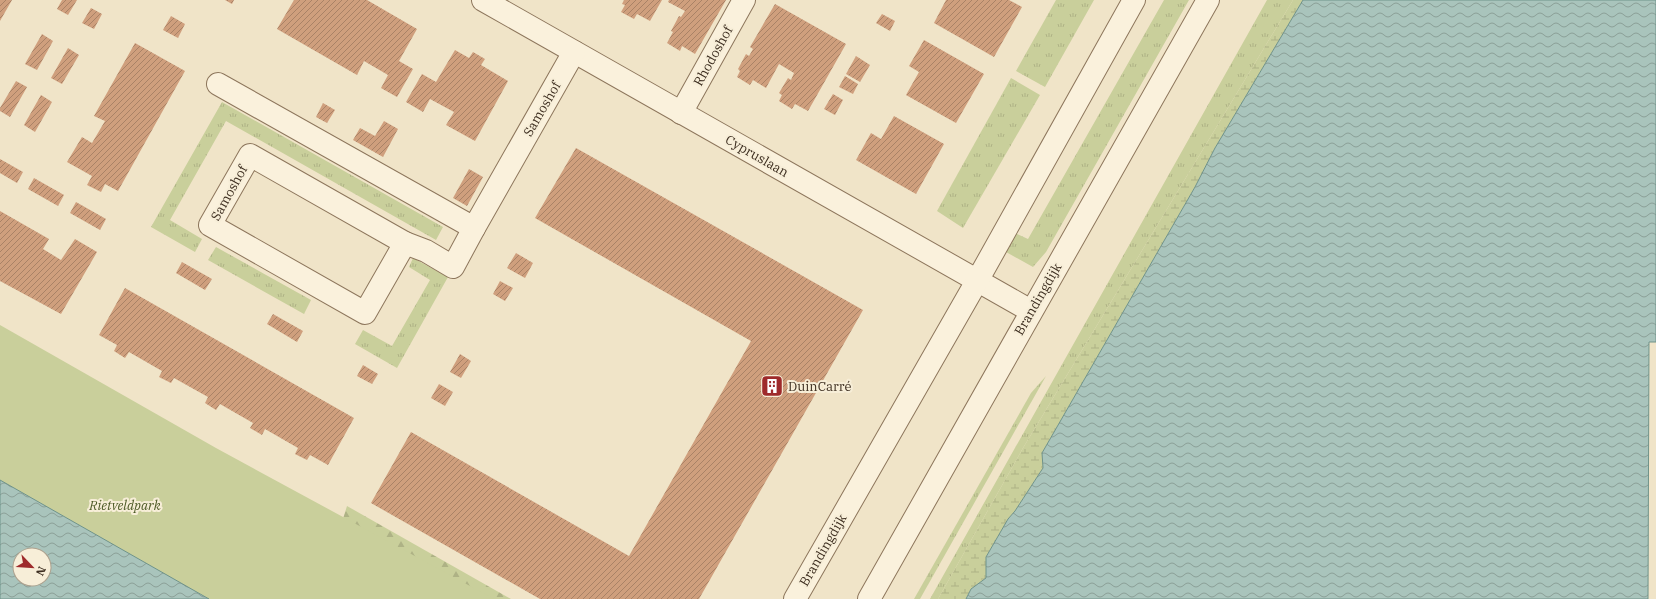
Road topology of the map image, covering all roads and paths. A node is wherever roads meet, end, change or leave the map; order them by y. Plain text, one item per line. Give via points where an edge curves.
1 (482, 0) edge
2 (744, 0) edge
3 (1134, 0) edge
4 (1208, 0) edge
5 (574, 52) junction
6 (218, 84) dead end
7 (681, 113) junction
8 (474, 228) junction
9 (404, 243) junction
10 (977, 281) junction
11 (1031, 311) junction
12 (796, 599) edge
13 (869, 599) edge

1 - 5 street, Cypruslaan
2 - 7 street, Rhodoshof
3 - 10 street, Brandingdijk
4 - 11 street, Brandingdijk
5 - 7 street, Cypruslaan
5 - 8 street, Samoshof
6 - 8 street
7 - 10 street, Cypruslaan
8 - 9 street, Samoshof via 453,267
9 - 9 street, Samoshof via 365,313 210,225 250,155
10 - 11 street, Cypruslaan
10 - 12 street, Brandingdijk
11 - 13 street, Brandingdijk

